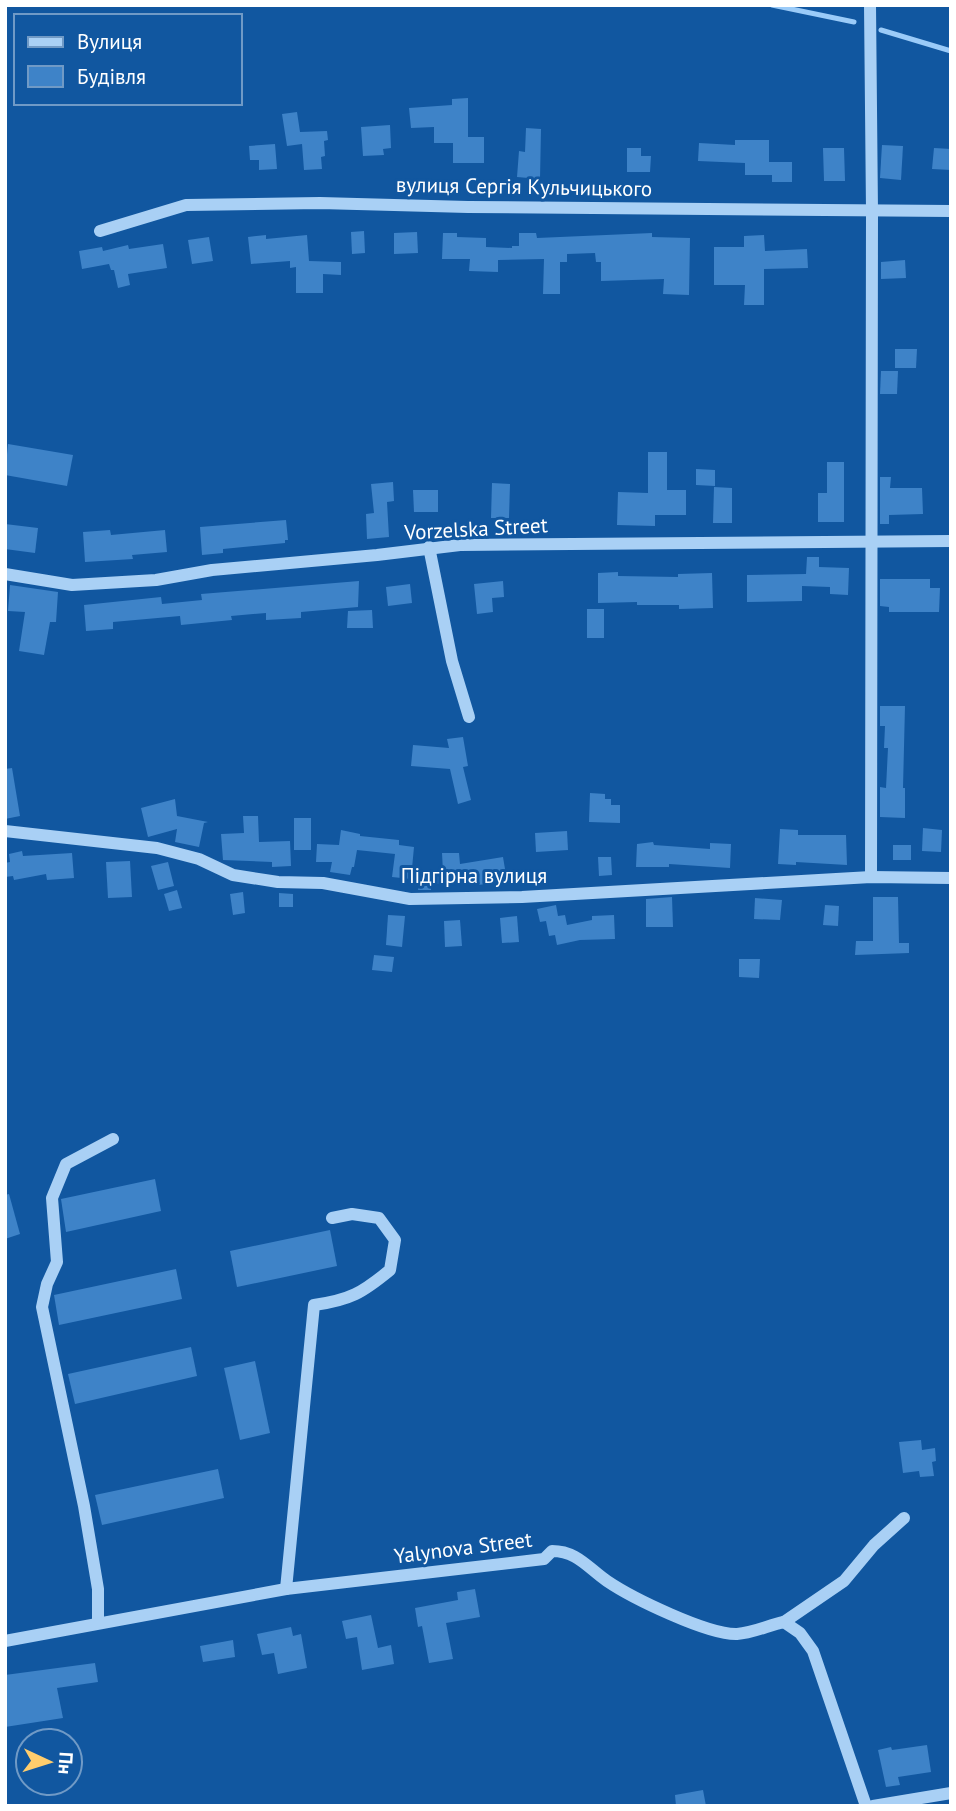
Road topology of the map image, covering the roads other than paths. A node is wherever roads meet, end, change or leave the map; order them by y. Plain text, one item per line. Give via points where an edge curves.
1 (870, 5) edge
2 (951, 211) edge
3 (872, 212) junction
4 (100, 231) dead end
5 (951, 541) edge
6 (872, 542) junction
7 (429, 547) junction
8 (5, 574) edge
9 (469, 717) dead end
10 (5, 831) edge
11 (871, 877) junction
12 (951, 878) edge
13 (113, 1139) dead end
14 (332, 1218) dead end
15 (904, 1518) dead end
16 (286, 1589) junction
17 (784, 1622) junction
18 (98, 1623) junction
19 (5, 1642) edge
20 (951, 1793) edge
21 (887, 1805) edge
22 (866, 1806) edge
23 (873, 1806) edge

1 - 3 street
2 - 3 street, вулиця Сергія Кульчицького
3 - 4 street, вулиця Сергія Кульчицького via 186,205
3 - 6 street
5 - 6 street, Vorzelska Street
6 - 7 street, Vorzelska Street
6 - 11 street
7 - 8 street, Vorzelska Street via 156,580 72,584
7 - 9 street via 452,661
10 - 11 street, Підгірна вулиця via 156,848 199,859 233,875 323,883 410,899
11 - 12 street, Підгірна вулиця
13 - 18 street via 66,1164 52,1198 57,1262 42,1307 84,1506 98,1589
14 - 16 street via 352,1214 379,1218 395,1240 390,1270 365,1291 314,1305
15 - 17 street via 844,1581
16 - 17 street, Yalynova Street via 544,1559 552,1551 563,1551 581,1558 631,1595 702,1626 736,1634
16 - 18 street, Yalynova Street
17 - 22 street via 800,1633 813,1651
18 - 19 street, Yalynova Street
20 - 21 street
21 - 23 street

